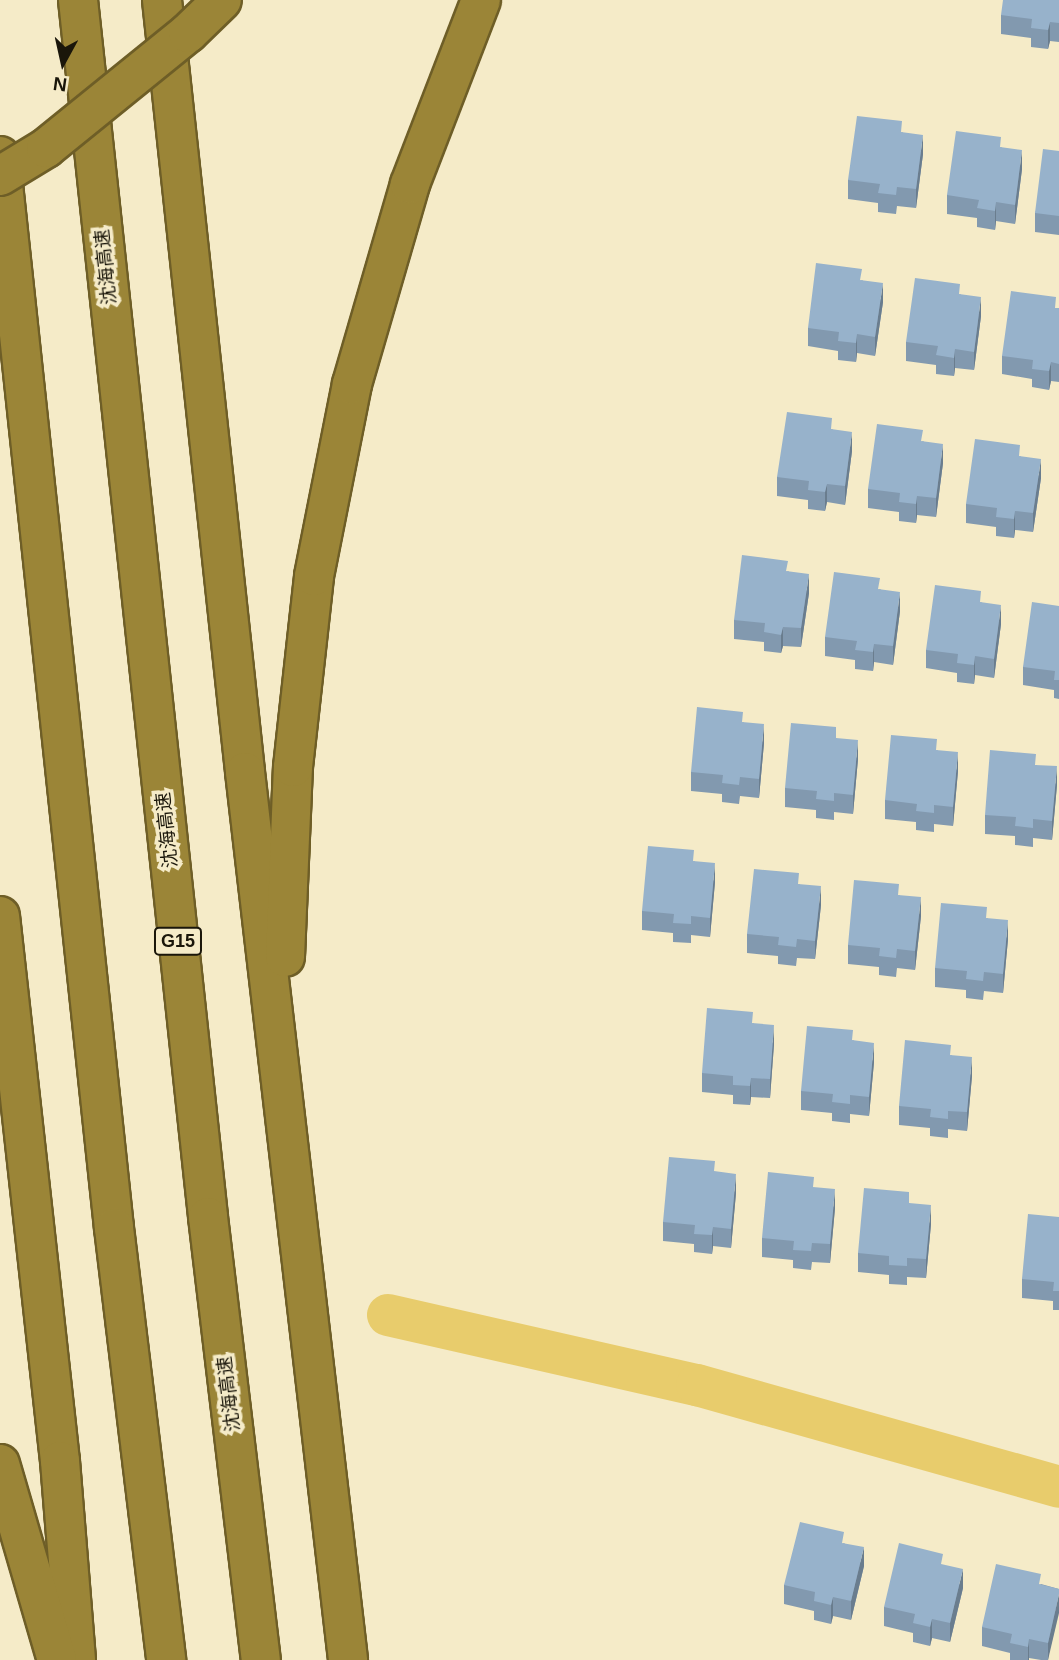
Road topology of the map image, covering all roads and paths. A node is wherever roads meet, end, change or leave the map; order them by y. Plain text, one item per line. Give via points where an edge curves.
1 (78, 0) edge
2 (162, 0) edge
3 (222, 0) edge
4 (481, 0) edge
5 (0, 156) edge
6 (0, 176) edge
7 (0, 916) edge
8 (290, 1169) junction
9 (0, 1464) edge
10 (57, 1660) edge
11 (76, 1660) edge
12 (166, 1660) edge
13 (261, 1660) edge
14 (348, 1660) edge

1 - 13 highway, 沈海高速 / G15 via 206,1203
2 - 8 highway
3 - 6 highway, bridge via 66,131
4 - 8 highway via 402,211 352,384 314,576 293,767 285,952
5 - 12 highway via 113,1214
7 - 11 highway via 60,1461
8 - 14 highway
9 - 10 highway

